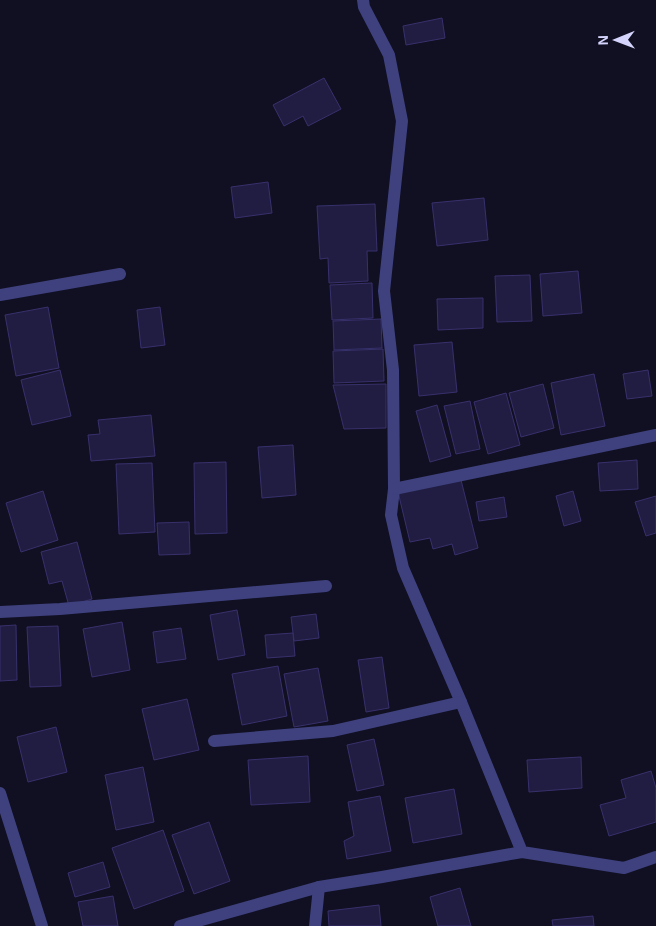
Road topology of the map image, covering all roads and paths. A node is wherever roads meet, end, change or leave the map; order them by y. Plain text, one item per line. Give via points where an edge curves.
1 (363, 0) edge
2 (120, 274) dead end
3 (0, 295) edge
4 (656, 436) edge
5 (394, 489) junction
6 (326, 586) dead end
7 (0, 612) edge
8 (461, 702) junction
9 (214, 741) dead end
10 (0, 792) edge
11 (522, 852) junction
12 (656, 857) edge
13 (319, 887) junction
14 (42, 926) edge
15 (180, 926) edge
16 (315, 926) edge

1 - 5 street via 389,55 402,121 384,291 392,370
2 - 3 street
4 - 5 street
5 - 8 street via 390,515 403,568
6 - 7 street
8 - 9 street via 333,731
8 - 11 street
10 - 14 street
11 - 12 street via 624,868
11 - 13 street
13 - 15 street
13 - 16 street

